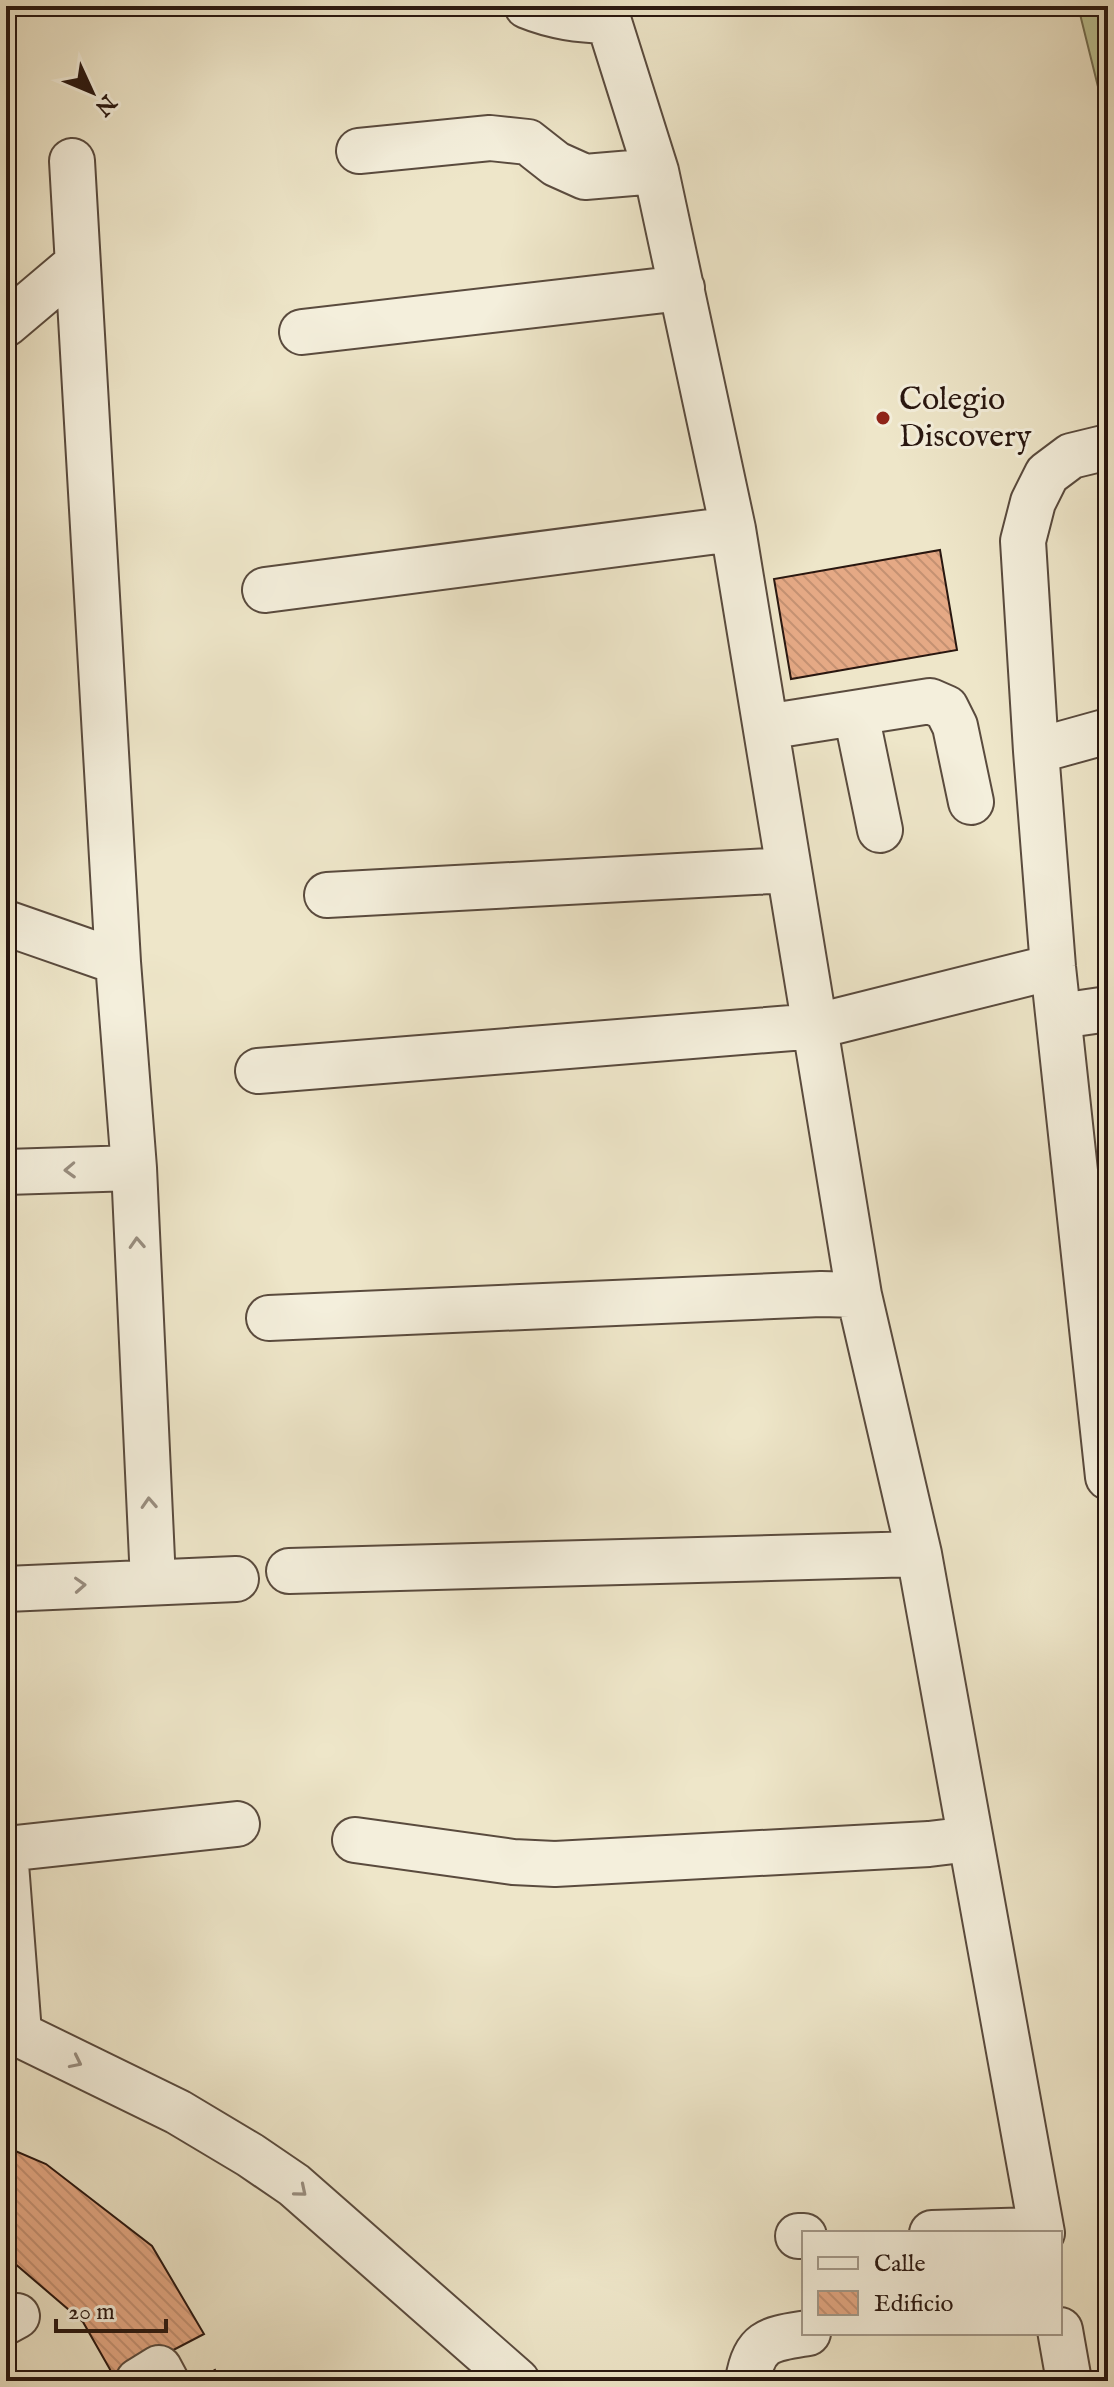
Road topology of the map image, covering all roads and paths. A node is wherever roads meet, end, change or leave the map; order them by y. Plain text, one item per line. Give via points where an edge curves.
1 (527, 6) edge
2 (606, 14) edge
3 (359, 151) dead end
4 (72, 161) dead end
5 (656, 171) junction
6 (77, 264) junction
7 (682, 288) junction
8 (6, 324) edge
9 (302, 332) dead end
10 (1108, 447) edge
11 (733, 529) junction
12 (265, 590) dead end
13 (856, 714) junction
14 (766, 727) junction
15 (1108, 731) edge
16 (1036, 751) junction
17 (971, 802) dead end
18 (880, 830) dead end
19 (789, 870) junction
20 (327, 895) dead end
21 (6, 923) edge
22 (118, 962) junction
23 (1053, 967) junction
24 (1108, 1009) edge
25 (1060, 1016) junction
26 (817, 1026) junction
27 (258, 1071) dead end
28 (134, 1168) junction
29 (6, 1172) edge
30 (859, 1295) junction
31 (1099, 1297) edge
32 (269, 1318) dead end
33 (1108, 1477) edge
34 (919, 1554) junction
35 (289, 1571) dead end
36 (236, 1579) dead end
37 (153, 1581) junction
38 (6, 1589) edge
39 (237, 1824) dead end
40 (970, 1839) junction
41 (355, 1840) dead end
42 (6, 1849) edge
43 (6, 1864) edge
44 (13, 2031) edge
45 (1042, 2231) edge
46 (802, 2334) edge
47 (1061, 2335) edge
48 (138, 2381) edge
49 (166, 2381) edge
50 (517, 2381) edge
51 (748, 2381) edge
52 (1069, 2381) edge

1 - 2 street via 572,20
2 - 5 street
3 - 5 street via 490,138 528,142 556,164 585,177
4 - 6 street
5 - 7 street
6 - 8 street
6 - 22 street
7 - 9 street
7 - 11 street
10 - 16 street via 1071,456 1047,474 1023,541
11 - 12 street
11 - 14 street
13 - 14 street
13 - 17 street via 930,701 946,708 955,726
13 - 18 street
14 - 19 street
15 - 16 street
16 - 23 street
19 - 20 street
19 - 26 street
21 - 22 street
22 - 28 street
23 - 25 street
23 - 26 street
24 - 25 street
25 - 31 street
26 - 27 street
26 - 30 street
28 -> 29 street
37 -> 28 street
30 - 32 street
30 - 34 street
31 - 33 street
34 - 35 street
34 - 40 street
36 - 37 street
38 -> 37 street
39 - 42 street
40 - 41 street via 555,1864
40 - 45 street
43 - 44 street
44 -> 50 street via 178,2112 294,2185
46 - 51 street via 771,2339 751,2360
47 - 52 street
48 - 49 street via 159,2368

